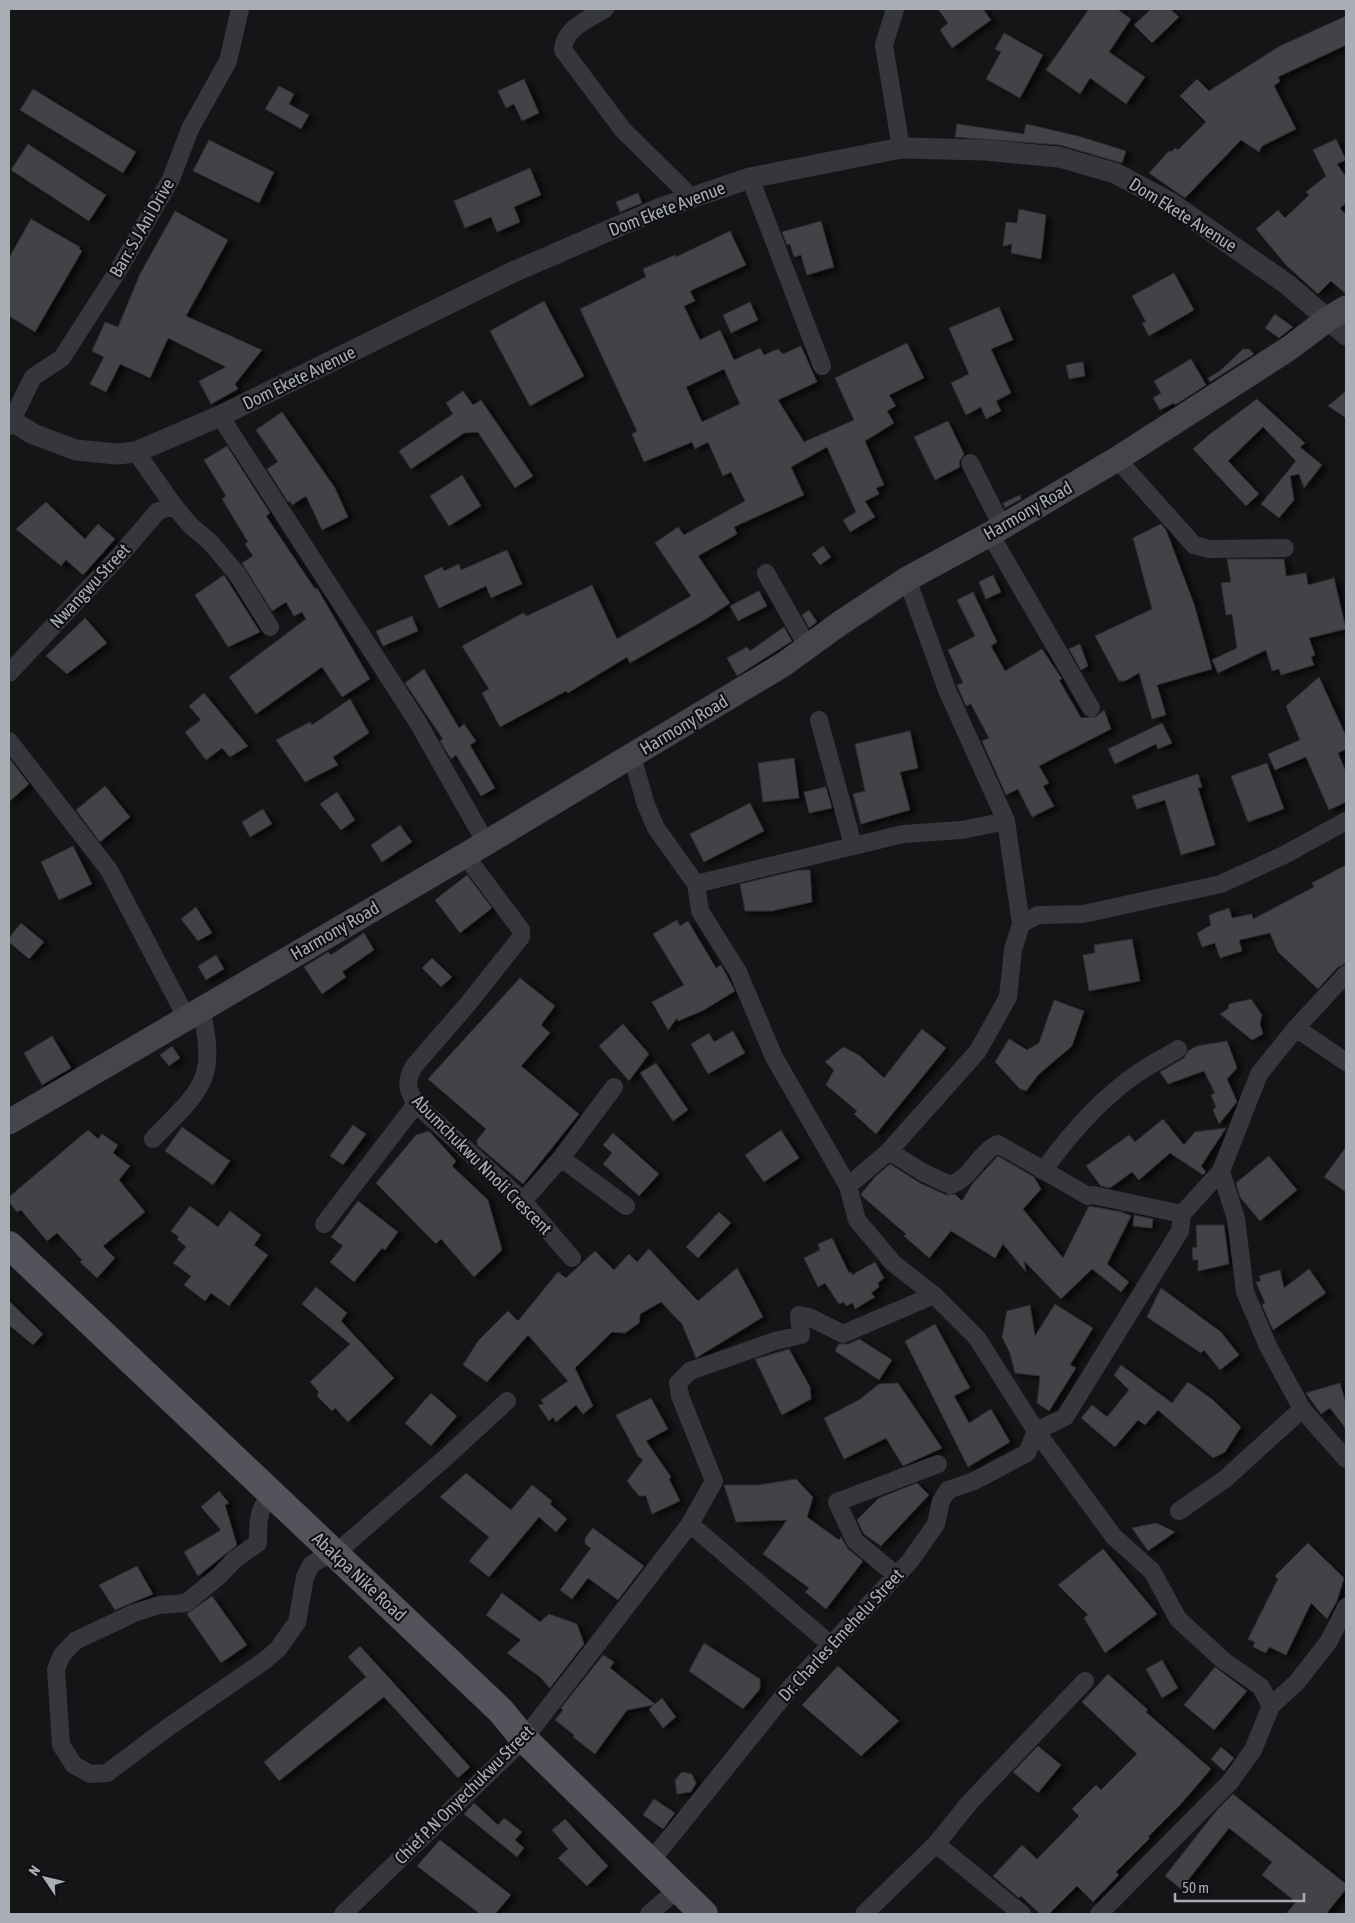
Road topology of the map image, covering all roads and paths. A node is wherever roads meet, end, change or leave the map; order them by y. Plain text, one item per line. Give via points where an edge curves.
1 (240, 9) edge
2 (605, 9) edge
3 (895, 9) edge
4 (901, 148) junction
5 (750, 178) junction
6 (691, 197) junction
7 (1340, 320) edge
8 (822, 366) dead end
9 (220, 416) junction
10 (10, 422) edge
11 (136, 452) junction
12 (1117, 458) junction
13 (970, 463) dead end
14 (174, 506) junction
15 (996, 530) junction
16 (1285, 548) dead end
17 (766, 573) dead end
18 (907, 579) junction
19 (270, 627) dead end
20 (807, 646) junction
21 (9, 673) edge
22 (1091, 708) dead end
23 (819, 720) dead end
24 (9, 741) edge
25 (632, 756) junction
26 (1006, 821) junction
27 (1346, 821) edge
28 (486, 843) junction
29 (852, 845) junction
30 (464, 855) junction
31 (696, 884) junction
32 (1021, 924) junction
33 (1346, 974) edge
34 (194, 1013) junction
35 (1296, 1028) junction
36 (1178, 1049) dead end
37 (1346, 1062) edge
38 (614, 1087) dead end
39 (416, 1104) junction
40 (9, 1122) edge
41 (153, 1139) dead end
42 (889, 1151) junction
43 (561, 1158) junction
44 (1043, 1171) junction
45 (1221, 1171) junction
46 (848, 1186) junction
47 (522, 1201) junction
48 (626, 1206) dead end
49 (1182, 1214) junction
50 (324, 1224) dead end
51 (9, 1245) edge
52 (572, 1258) dead end
53 (934, 1295) junction
54 (508, 1400) dead end
55 (1302, 1409) junction
56 (1036, 1431) junction
57 (1346, 1459) edge
58 (938, 1464) dead end
59 (272, 1494) junction
60 (1179, 1511) dead end
61 (690, 1524) junction
62 (334, 1554) junction
63 (896, 1576) junction
64 (1346, 1607) edge
65 (831, 1645) junction
66 (1085, 1681) dead end
67 (1271, 1706) junction
68 (524, 1739) junction
69 (936, 1844) junction
70 (651, 1861) junction
71 (679, 1888) junction
72 (343, 1914) edge
73 (649, 1914) edge
74 (704, 1914) edge
75 (864, 1914) edge
76 (1022, 1914) edge
77 (1099, 1914) edge

1 - 10 street, Barr. S.J Ani Drive via 228,62 190,129 171,179 62,358 33,377
2 - 6 street via 567,34 563,50 623,130
3 - 4 street via 884,45
4 - 5 street, Dom Ekete Avenue
4 - 7 street, Dom Ekete Avenue via 985,150 1059,157 1115,174 1171,203
5 - 6 street, Dom Ekete Avenue
5 - 8 street
6 - 9 street, Dom Ekete Avenue via 513,272
7 - 12 main road, Harmony Road via 1288,349
9 - 11 street, Dom Ekete Avenue
9 - 28 street via 417,721
10 - 11 street, Dom Ekete Avenue via 76,450 117,454
11 - 14 street
12 - 15 main road, Harmony Road
12 - 16 street via 1194,545 1209,549
13 - 15 street
14 - 19 street via 233,569
14 - 21 street, Nwangwu Street via 158,511
15 - 18 main road, Harmony Road
15 - 22 street
17 - 20 street
18 - 20 main road, Harmony Road
18 - 26 street via 947,690
20 - 25 main road, Harmony Road via 784,664
23 - 29 street
24 - 34 street via 109,870
25 - 28 main road, Harmony Road
25 - 31 street via 656,828
26 - 29 street via 962,830 903,834
26 - 32 street
27 - 32 street via 1221,884 1082,914 1038,915
28 - 30 main road, Harmony Road
29 - 31 street
30 - 34 main road, Harmony Road
30 - 39 street, Abumchukwu Nnoli Crescent via 521,930 521,937 414,1066 408,1076 407,1088
31 - 46 street via 700,912 738,972 774,1057
32 - 42 street via 1013,950 1008,997 997,1020 978,1051
33 - 35 street
34 - 40 main road, Harmony Road
34 - 41 street via 208,1037 209,1056 204,1077 190,1101
35 - 37 street
35 - 45 street via 1259,1074
36 - 44 street via 1136,1074 1103,1100 1064,1142
38 - 43 street
39 - 47 street, Abumchukwu Nnoli Crescent
39 - 50 street
42 - 44 street via 950,1185 960,1182 990,1147 998,1144
42 - 46 street
43 - 47 street
43 - 48 street
44 - 49 street via 1088,1196
45 - 49 street
45 - 55 street via 1236,1219 1245,1292 1268,1346
46 - 53 street via 857,1220 875,1243 893,1263
47 - 52 street, Abumchukwu Nnoli Crescent
49 - 56 street via 1180,1231 1065,1417
51 - 59 main road, Abakpa Nike Road
53 - 56 street via 977,1338
53 - 61 street, Chief P.N Onyechukwu Street via 843,1334 799,1315 801,1335 690,1371 678,1383 680,1396 714,1481
54 - 62 street
55 - 57 street
55 - 60 street via 1225,1479
56 - 63 street, Dr. Charles Emehelu Street via 1027,1453 974,1481 948,1490 927,1539
56 - 67 street via 1114,1537 1152,1571 1178,1618 1224,1661 1261,1687
58 - 63 street via 837,1502 855,1541
59 - 62 main road, Abakpa Nike Road
59 - 62 street via 258,1516 258,1543 186,1602 159,1605 134,1613 75,1641 62,1655 56,1669 61,1745 74,1766 90,1774 107,1773 271,1655 297,1622 305,1576 311,1565
61 - 65 street
61 - 68 street, Chief P.N Onyechukwu Street
62 - 68 main road, Abakpa Nike Road via 500,1710
63 - 65 street, Dr. Charles Emehelu Street
64 - 67 street via 1329,1642 1297,1682
65 - 70 street, Dr. Charles Emehelu Street via 790,1688
66 - 69 street via 970,1802
67 - 77 street via 1253,1750 1230,1782
68 - 70 main road, Abakpa Nike Road
68 - 72 street, Chief P.N Onyechukwu Street
69 - 75 street
69 - 76 street
70 - 71 main road, Abakpa Nike Road
71 - 73 street
71 - 74 main road, Abakpa Nike Road

